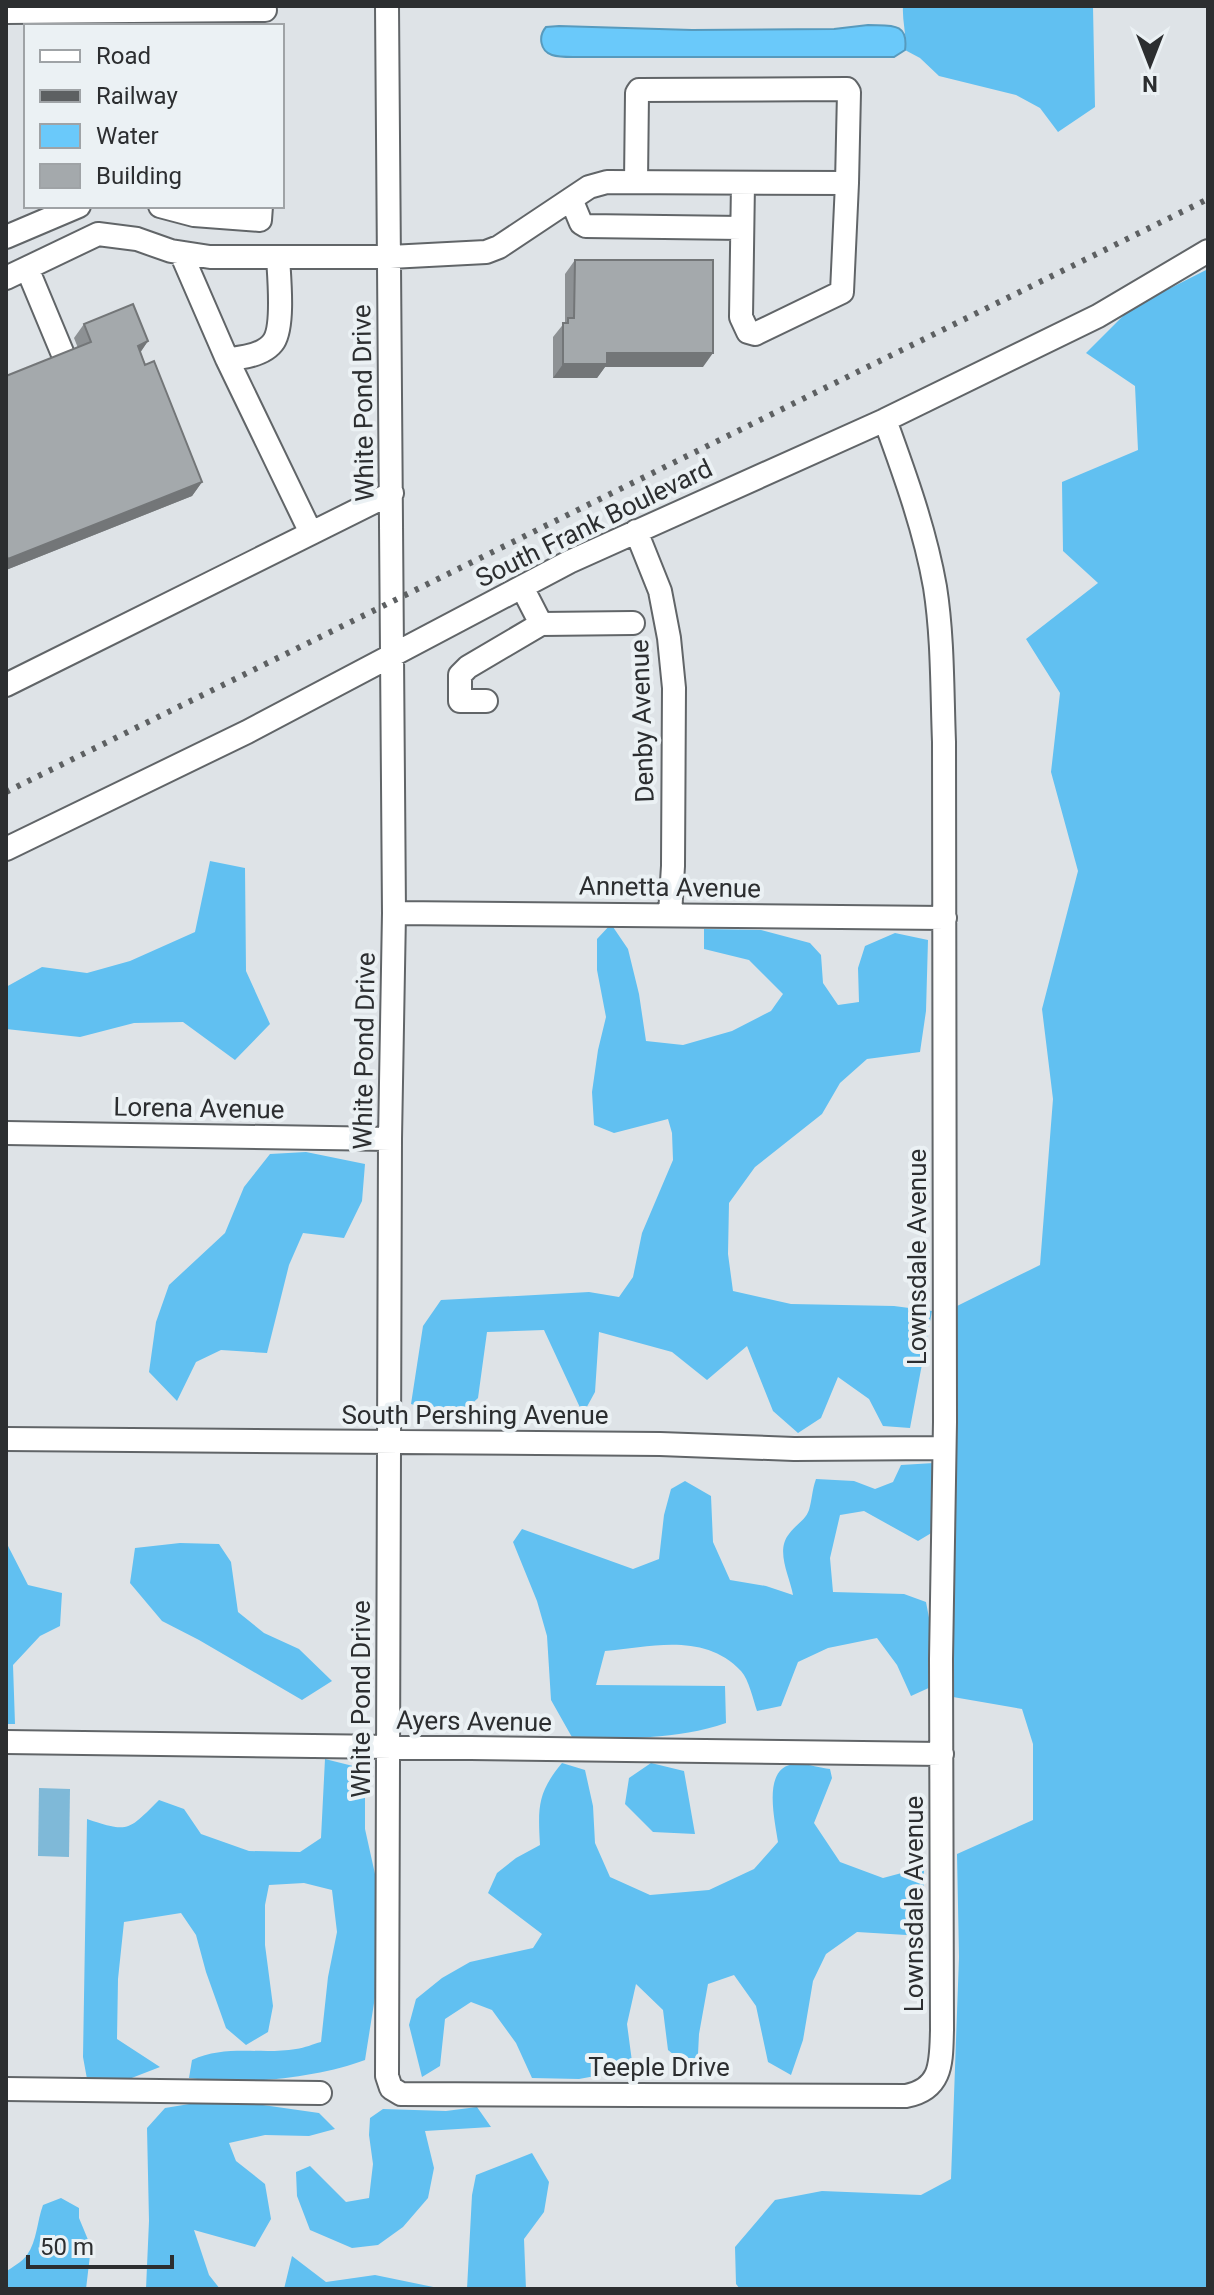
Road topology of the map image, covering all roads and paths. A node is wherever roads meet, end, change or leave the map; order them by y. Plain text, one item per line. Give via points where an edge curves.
1 (387, 6) edge
2 (6, 12) edge
3 (265, 14) edge
4 (636, 182) junction
5 (743, 183) junction
6 (847, 183) junction
7 (571, 199) junction
8 (74, 208) edge
9 (168, 208) edge
10 (260, 213) edge
11 (742, 228) junction
12 (6, 237) edge
13 (1208, 251) edge
14 (181, 253) junction
15 (270, 257) junction
16 (390, 257) junction
17 (27, 268) junction
18 (6, 278) edge
19 (62, 352) edge
20 (227, 359) junction
21 (885, 420) junction
22 (392, 493) junction
23 (636, 531) junction
24 (311, 533) junction
25 (522, 587) junction
26 (633, 623) dead end
27 (541, 624) junction
28 (392, 656) junction
29 (6, 685) edge
30 (486, 701) dead end
31 (6, 849) edge
32 (394, 913) junction
33 (670, 914) junction
34 (945, 918) junction
35 (6, 1133) edge
36 (390, 1139) junction
37 (6, 1439) edge
38 (390, 1443) junction
39 (943, 1448) junction
40 (6, 1742) edge
41 (388, 1748) junction
42 (942, 1754) junction
43 (6, 2089) edge
44 (397, 2092) joint
45 (320, 2093) dead end
46 (920, 2093) joint

1 - 16 street, White Pond Drive
2 - 3 street
4 - 5 street
4 - 6 street via 639,90 847,89
4 - 7 street via 607,182
5 - 6 street
5 - 11 street
6 - 11 street via 842,292 755,334 748,332 741,317
7 - 11 street via 586,226
7 - 16 street via 486,252
8 - 12 street
9 - 10 street via 194,215
10 - 15 street
13 - 21 street, South Frank Boulevard via 1098,316
14 - 15 street
14 - 17 street via 98,234
14 - 20 street
15 - 16 street
15 - 20 street via 280,318 274,341 259,353
16 - 22 street, White Pond Drive
17 - 18 street
17 - 19 street
20 - 24 street
21 - 23 street, South Frank Boulevard
21 - 34 street, Lownsdale Avenue via 935,588 944,726
22 - 24 street
22 - 28 street, White Pond Drive
23 - 25 street, South Frank Boulevard
23 - 33 street, Denby Avenue via 660,591 674,688
24 - 29 street
25 - 27 street
25 - 28 street, South Frank Boulevard
26 - 27 street
27 - 30 street via 460,675 460,701
28 - 31 street, South Frank Boulevard
28 - 32 street, White Pond Drive
32 - 33 street, Annetta Avenue
32 - 36 street, White Pond Drive
33 - 34 street, Annetta Avenue
34 - 39 street, Lownsdale Avenue
35 - 36 street, Lorena Avenue
36 - 38 street, White Pond Drive
37 - 38 street, South Pershing Avenue
38 - 39 street, South Pershing Avenue
38 - 41 street, White Pond Drive
39 - 42 street, Lownsdale Avenue
40 - 41 street, Ayers Avenue
41 - 42 street, Ayers Avenue
41 - 44 street, White Pond Drive via 387,2076
42 - 46 street, Lownsdale Avenue via 941,2060 938,2074
43 - 45 street
44 - 46 street, Teeple Drive

